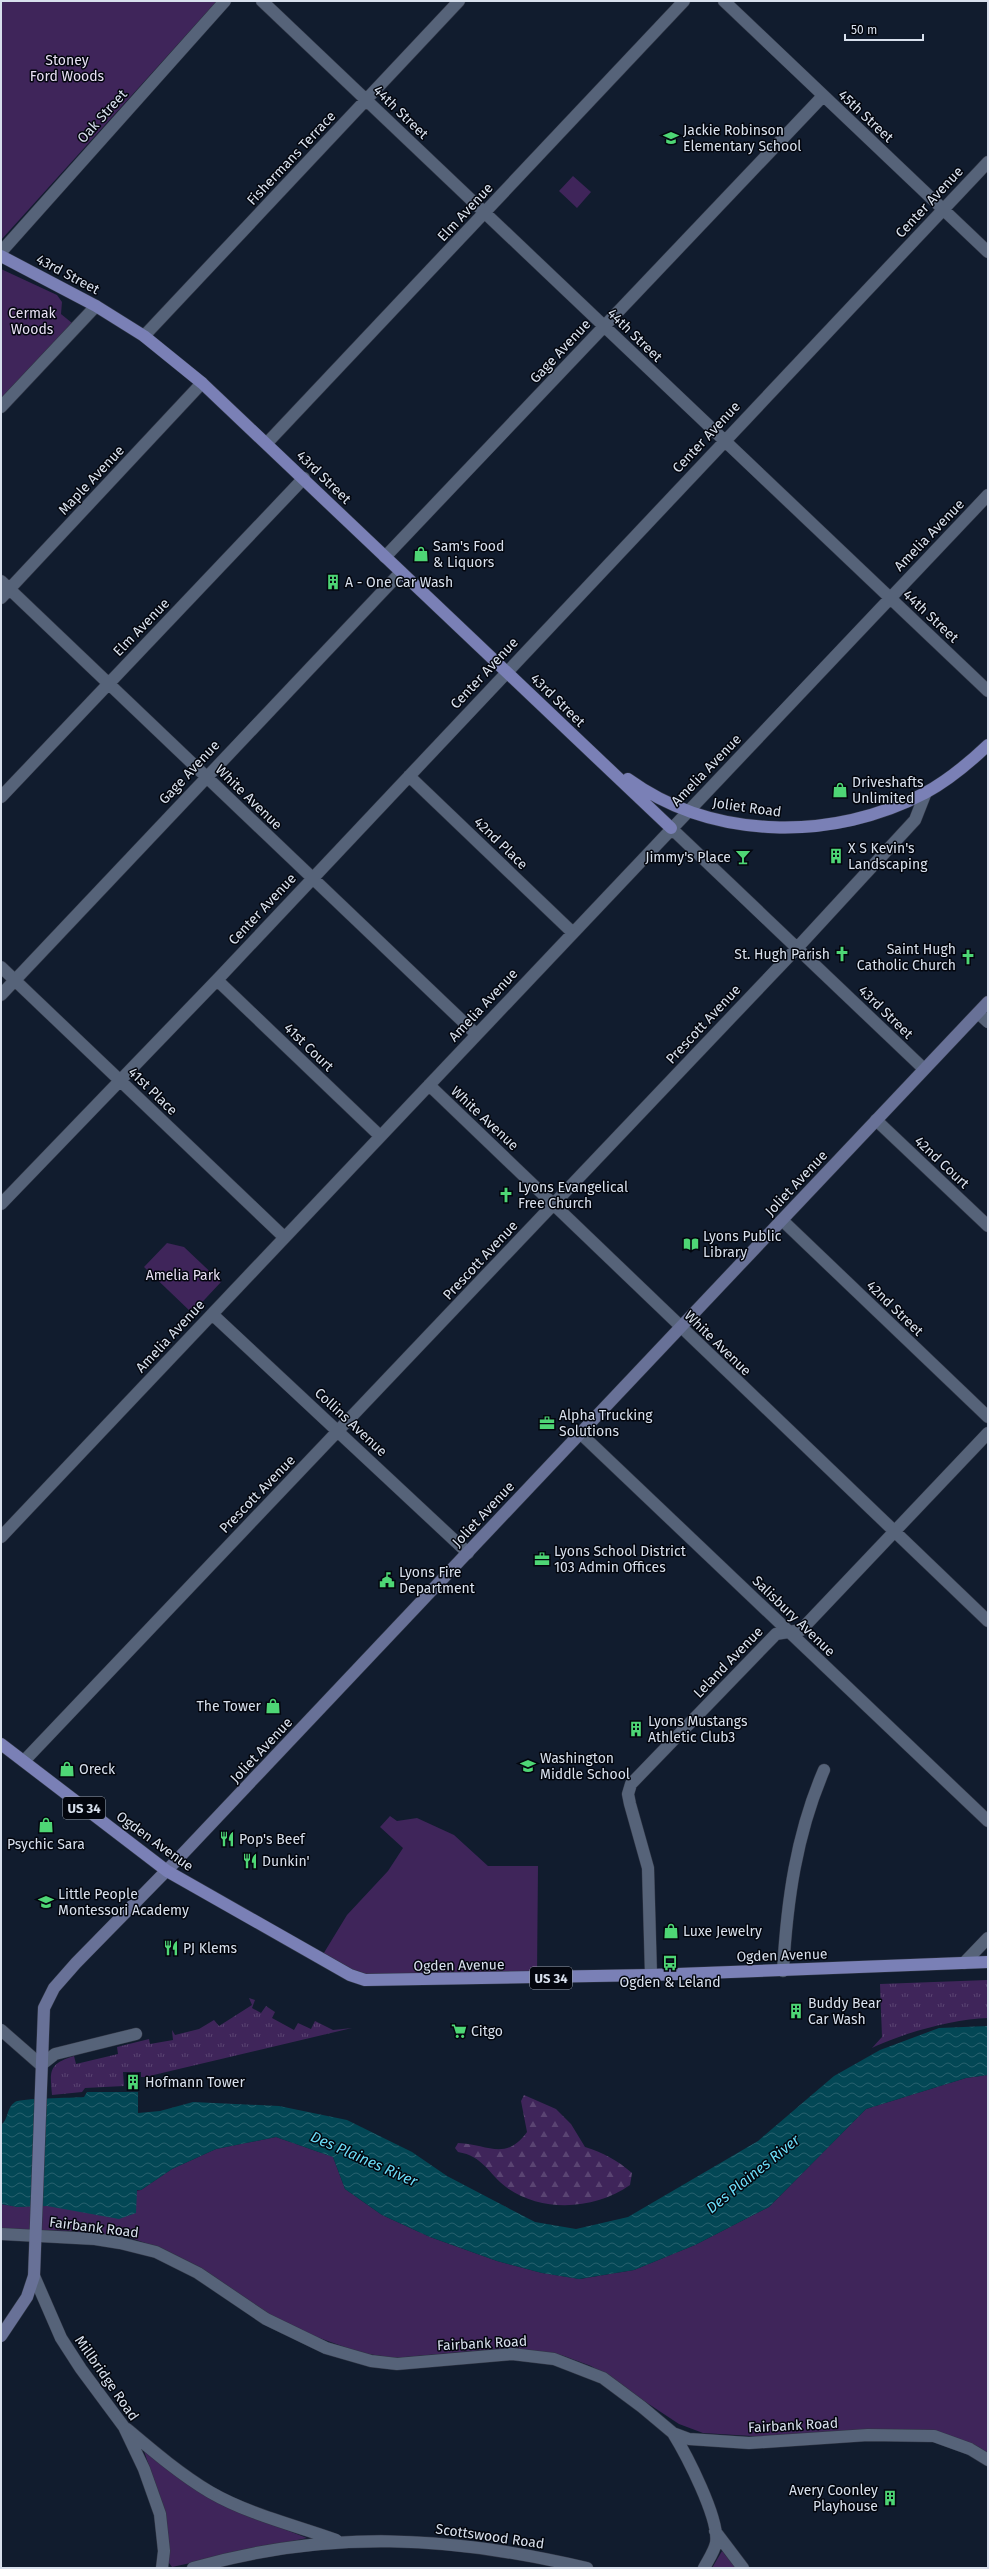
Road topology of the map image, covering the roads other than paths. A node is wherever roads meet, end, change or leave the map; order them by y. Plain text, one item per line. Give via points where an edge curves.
1 (225, 1) edge
2 (262, 1) edge
3 (459, 1) edge
4 (684, 1) edge
5 (724, 1) edge
6 (823, 96) junction
7 (367, 100) junction
8 (988, 162) edge
9 (943, 209) junction
10 (485, 213) junction
11 (1, 252) edge
12 (988, 252) edge
13 (1, 256) edge
14 (96, 306) junction
15 (604, 326) junction
16 (144, 336) junction
17 (202, 383) junction
18 (1, 407) edge
19 (724, 441) junction
20 (267, 443) junction
21 (304, 478) junction
22 (988, 495) edge
23 (386, 557) junction
24 (401, 572) junction
25 (5, 585) edge
26 (1, 598) edge
27 (890, 598) junction
28 (506, 672) junction
29 (108, 683) junction
30 (988, 691) edge
31 (988, 745) edge
32 (597, 758) junction
33 (206, 776) junction
34 (409, 776) junction
35 (926, 792) junction
36 (1, 797) edge
37 (687, 811) junction
38 (671, 828) junction
39 (312, 878) junction
40 (572, 932) junction
41 (797, 948) junction
42 (1, 967) edge
43 (217, 980) junction
44 (15, 981) junction
45 (1, 995) edge
46 (988, 1002) edge
47 (978, 1013) junction
48 (988, 1022) edge
49 (476, 1034) junction
50 (924, 1069) junction
51 (120, 1081) junction
52 (429, 1085) junction
53 (876, 1120) junction
54 (380, 1135) junction
55 (1, 1204) edge
56 (554, 1204) junction
57 (782, 1220) junction
58 (988, 1226) edge
59 (284, 1237) junction
60 (212, 1314) junction
61 (680, 1328) junction
62 (988, 1417) edge
63 (339, 1430) junction
64 (580, 1433) junction
65 (988, 1433) edge
66 (894, 1532) junction
67 (1, 1537) edge
68 (468, 1553) junction
69 (988, 1621) edge
70 (790, 1632) junction
71 (1, 1744) edge
72 (24, 1761) junction
73 (824, 1770) dead end
74 (988, 1821) edge
75 (167, 1871) junction
76 (988, 1938) edge
77 (988, 1962) edge
78 (964, 1963) junction
79 (783, 1971) junction
80 (651, 1975) junction
81 (1, 2030) edge
82 (136, 2034) dead end
83 (41, 2065) junction
84 (1, 2234) edge
85 (36, 2236) junction
86 (34, 2276) junction
87 (1, 2336) edge
88 (124, 2427) junction
89 (673, 2433) junction
90 (988, 2460) edge
91 (715, 2531) junction
92 (340, 2541) junction
93 (162, 2568) edge
94 (193, 2568) edge
95 (587, 2568) edge
96 (704, 2568) edge
97 (743, 2568) edge

1 - 11 street, Oak Street
2 - 7 street, 44th Street
3 - 7 street, Fishermans Terrace
4 - 10 street, Elm Avenue
5 - 6 street, 45th Street
6 - 9 street, 45th Street
6 - 15 street, Gage Avenue
7 - 10 street, 44th Street
7 - 16 street, Fishermans Terrace
8 - 9 street, Center Avenue
9 - 12 street, 45th Street
9 - 19 street, Center Avenue
10 - 15 street, 44th Street
10 - 20 street, Elm Avenue
13 - 14 main road, 43rd Street
14 - 16 main road, 43rd Street
14 - 18 street
15 - 19 street, 44th Street
15 - 23 street, Gage Avenue
16 - 17 main road, 43rd Street
17 - 20 main road, 43rd Street
17 - 25 street, Maple Avenue
19 - 27 street, 44th Street
19 - 28 street, Center Avenue
20 - 21 main road, 43rd Street
21 - 23 main road, 43rd Street
21 - 29 street, Elm Avenue
22 - 27 street, Amelia Avenue
23 - 24 main road, 43rd Street
24 - 28 main road, 43rd Street
24 - 33 street, Gage Avenue
25 - 26 street, Maple Avenue
25 - 29 street, White Avenue
27 - 30 street, 44th Street
27 - 37 street, Amelia Avenue
28 - 32 main road, 43rd Street
28 - 34 street, Center Avenue
29 - 33 street, White Avenue
29 - 36 street, Elm Avenue
31 - 35 main road via 947,780
32 - 37 main road, Joliet Road via 638,787
32 - 38 main road
33 - 39 street, White Avenue
33 - 44 street, Gage Avenue
34 - 39 street, Center Avenue
34 - 40 street, 42nd Place
35 - 37 main road, Joliet Road via 864,817 818,826 767,827
35 - 41 street, Prescott Avenue via 915,820
37 - 38 street, Amelia Avenue
38 - 40 street, Amelia Avenue
38 - 41 street, 43rd Street
39 - 43 street, Center Avenue
39 - 49 street, White Avenue
40 - 49 street, Amelia Avenue
41 - 50 street, 43rd Street
41 - 56 street, Prescott Avenue
42 - 44 street, 41st Place
43 - 51 street, Center Avenue
43 - 54 street, 41st Court
44 - 45 street, Gage Avenue
44 - 51 street, 41st Place
46 - 47 street, Joliet Avenue
47 - 48 street
47 - 50 street, Joliet Avenue
49 - 52 street, Amelia Avenue
50 - 53 street, Joliet Avenue
51 - 55 street, Center Avenue
51 - 59 street, 41st Place
52 - 54 street, Amelia Avenue
52 - 56 street, White Avenue
53 - 57 street, Joliet Avenue
53 - 58 street, 42nd Court
54 - 59 street, Amelia Avenue
56 - 61 street, White Avenue
56 - 63 street, Prescott Avenue
57 - 61 street, Joliet Avenue
57 - 62 street, 42nd Street
59 - 60 street, Amelia Avenue
60 - 63 street, Collins Avenue
60 - 67 street, Amelia Avenue
61 - 64 street, Joliet Avenue
61 - 66 street, White Avenue
63 - 68 street, Collins Avenue
63 - 72 street, Prescott Avenue
64 - 68 street, Joliet Avenue
64 - 70 street, Salisbury Avenue
65 - 66 street, Leland Avenue
66 - 69 street, White Avenue
66 - 70 street, Leland Avenue via 801,1630
68 - 75 street, Joliet Avenue
70 - 74 street, Salisbury Avenue
70 - 80 street, Leland Avenue via 776,1634 629,1788 630,1804 648,1868
71 - 72 main road, Ogden Avenue / US 34
72 - 75 main road, Ogden Avenue / US 34
73 - 79 street via 809,1804 797,1849 788,1903
75 - 80 main road, Ogden Avenue / US 34 via 350,1975 365,1980
75 - 83 street, Joliet Avenue via 54,1988 44,2008
76 - 78 street
77 - 78 main road, Ogden Avenue / US 34
78 - 79 main road, Ogden Avenue / US 34
79 - 80 main road, Ogden Avenue / US 34
81 - 83 street
82 - 83 street via 55,2054
83 - 85 street
84 - 85 street, Fairbank Road
85 - 86 street
85 - 89 street, Fairbank Road via 120,2243 156,2252 204,2276 266,2319 326,2348 372,2362 397,2364 512,2354 571,2364 618,2388
86 - 87 street via 27,2297
86 - 88 street, Millbridge Road via 61,2338
88 - 92 street, Scottswood Road via 169,2464 210,2492 268,2516
88 - 93 street, Millbridge Road via 153,2490 160,2514 164,2551
89 - 90 street, Fairbank Road via 700,2441 749,2443 868,2435 934,2436 970,2449
89 - 91 street via 701,2487
91 - 96 street via 716,2542
91 - 97 street
92 - 94 street, Scottswood Road
92 - 95 street, Scottswood Road via 460,2544 514,2552

